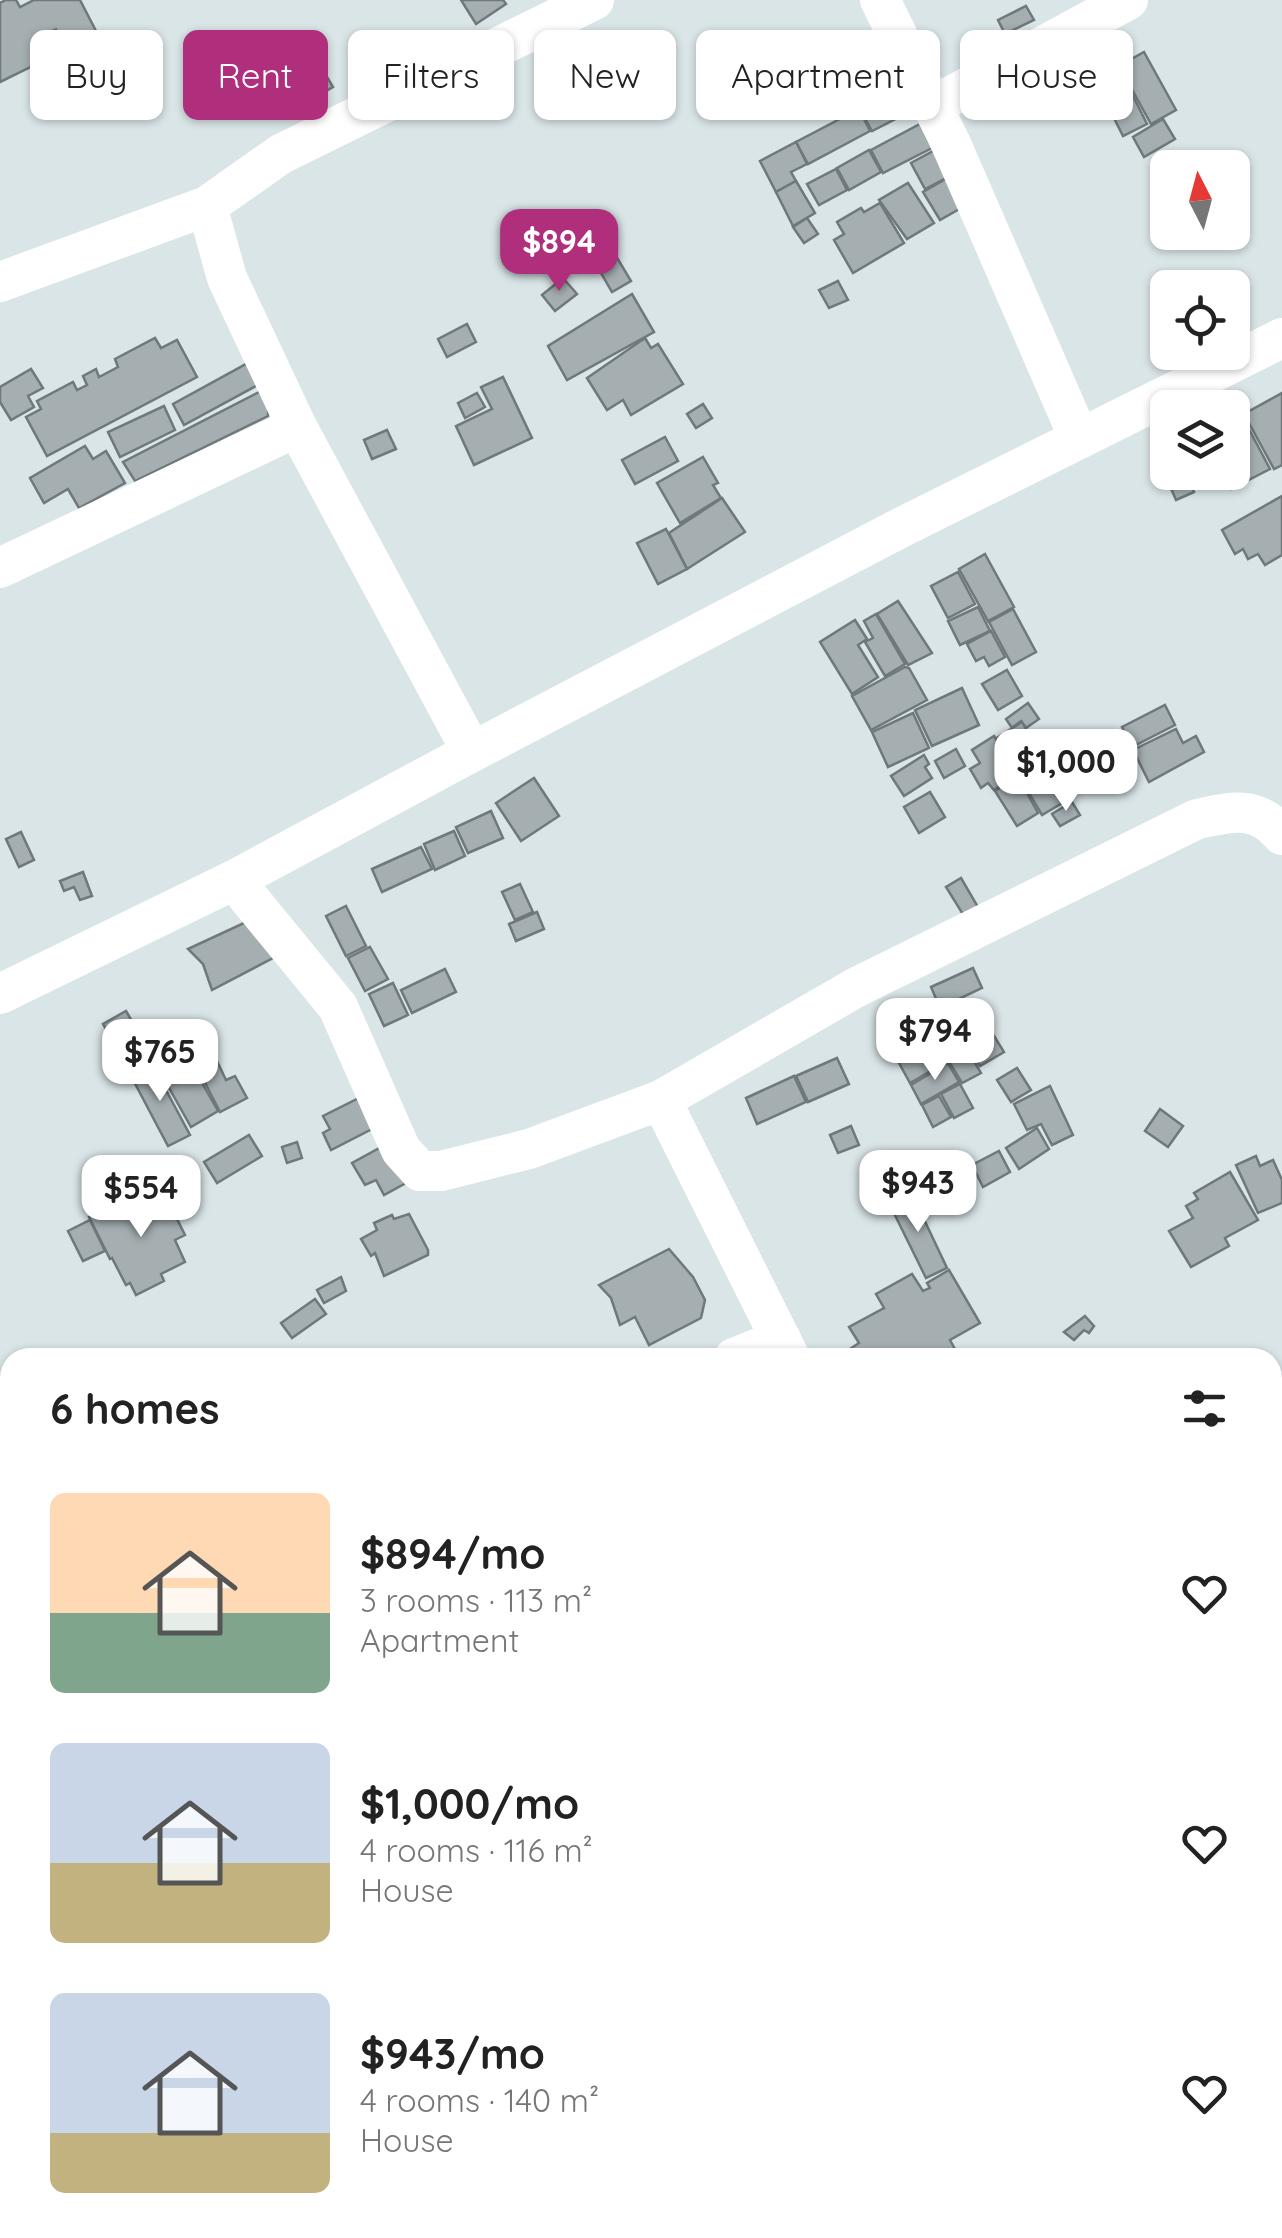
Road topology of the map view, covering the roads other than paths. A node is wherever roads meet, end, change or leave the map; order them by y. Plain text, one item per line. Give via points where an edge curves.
1 (594, 0) edge
2 (880, 0) edge
3 (1128, 0) edge
4 (895, 30) edge
5 (940, 102) edge
6 (939, 120) edge
7 (208, 206) junction
8 (0, 282) edge
9 (1282, 338) edge
10 (297, 427) junction
11 (1079, 438) junction
12 (0, 568) edge
13 (472, 752) junction
14 (1282, 835) edge
15 (234, 880) junction
16 (0, 994) edge
17 (661, 1100) junction
18 (785, 1348) edge

1 - 7 street via 282,154
2 - 4 street
3 - 5 street
6 - 11 street
7 - 8 street
7 - 10 street via 227,278
9 - 11 street
10 - 12 street
10 - 13 street
11 - 13 street
13 - 15 street
14 - 17 street via 1270,821 1239,811 1197,819 855,988
15 - 16 street
15 - 17 street via 338,1007 402,1150 420,1171 529,1149
17 - 18 street

